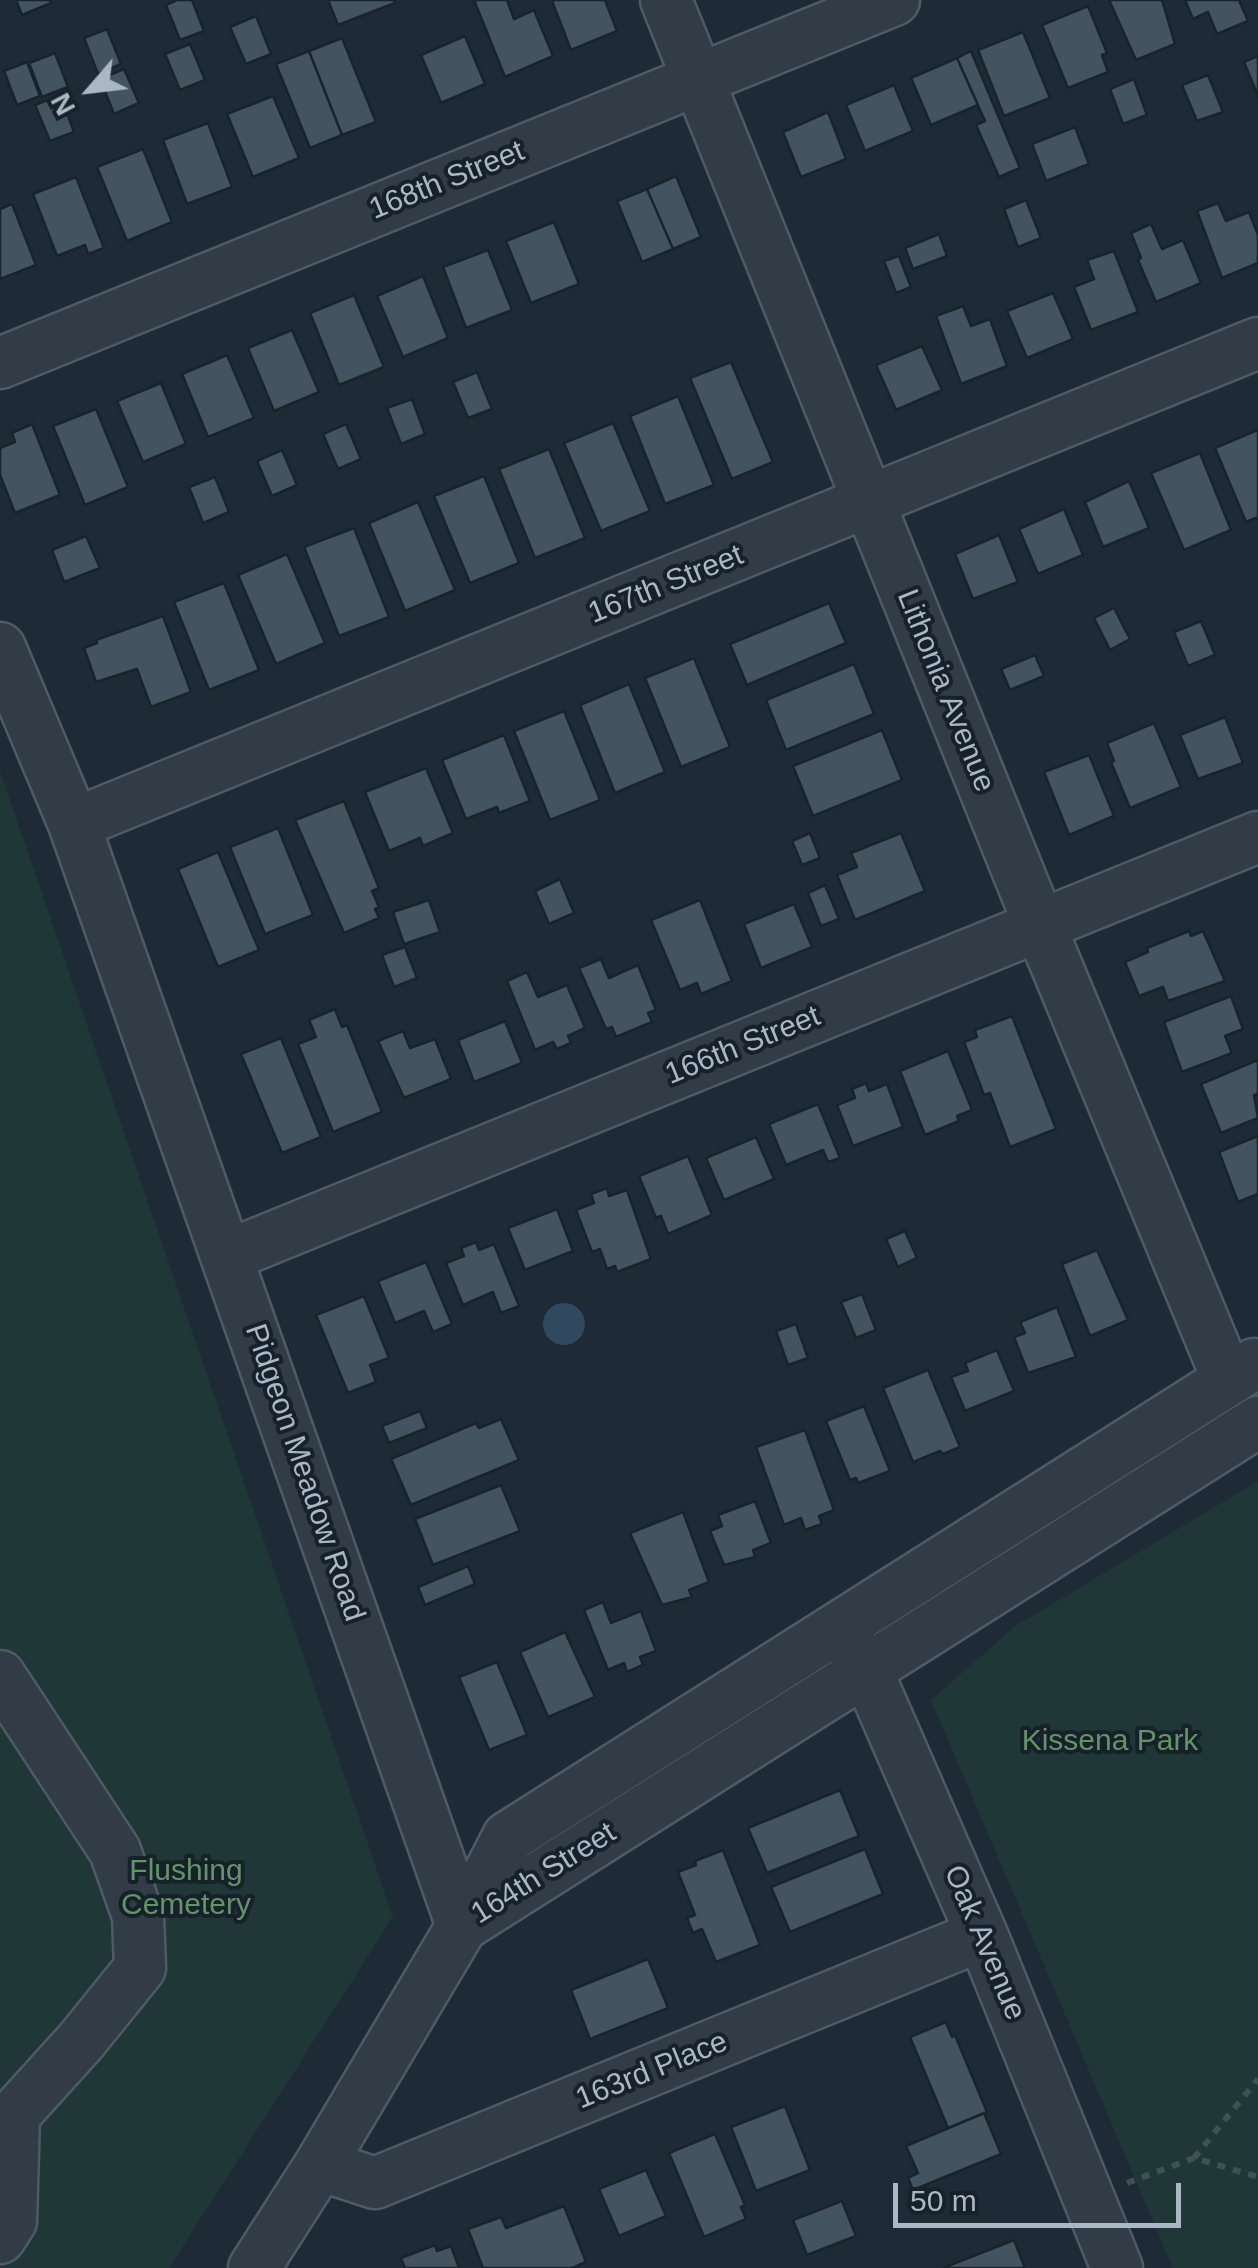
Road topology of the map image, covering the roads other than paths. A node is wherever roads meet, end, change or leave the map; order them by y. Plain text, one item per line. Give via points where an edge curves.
1 (666, 0) edge
2 (894, 0) edge
3 (698, 80) junction
4 (1258, 343) edge
5 (0, 363) edge
6 (870, 502) junction
7 (0, 648) edge
8 (74, 824) junction
9 (1258, 837) edge
10 (1040, 926) junction
11 (228, 1256) junction
12 (1243, 1371) edge
13 (1258, 1422) edge
14 (838, 1625) junction
15 (866, 1669) junction
16 (0, 1676) edge
17 (462, 1926) junction
18 (982, 1935) junction
19 (7, 2116) edge
20 (320, 2165) junction
21 (0, 2238) edge
22 (254, 2268) edge
23 (1117, 2268) edge

1 - 3 street, Lithonia Avenue
2 - 3 street, 168th Street
3 - 5 street, 168th Street
3 - 6 street, Lithonia Avenue
4 - 6 street, 167th Street
6 - 8 street, 167th Street
6 - 10 street, Lithonia Avenue
7 - 8 street, Pidgeon Meadow Road
8 - 11 street, Pidgeon Meadow Road
9 - 10 street, 166th Street
10 - 11 street, 166th Street
10 - 12 street, Lithonia Avenue
11 - 17 street, Pidgeon Meadow Road
12 - 14 street, 164th Street
13 - 15 street, 164th Street
14 - 15 street, Oak Avenue
14 - 17 street, 164th Street via 508,1837
15 - 17 street, 164th Street
15 - 18 street, Oak Avenue
16 - 19 street via 115,1851 138,1916 140,1968
17 - 20 street
18 - 20 street, 163rd Place via 375,2183
18 - 23 street, Oak Avenue
19 - 21 street via 11,2220
20 - 22 street

